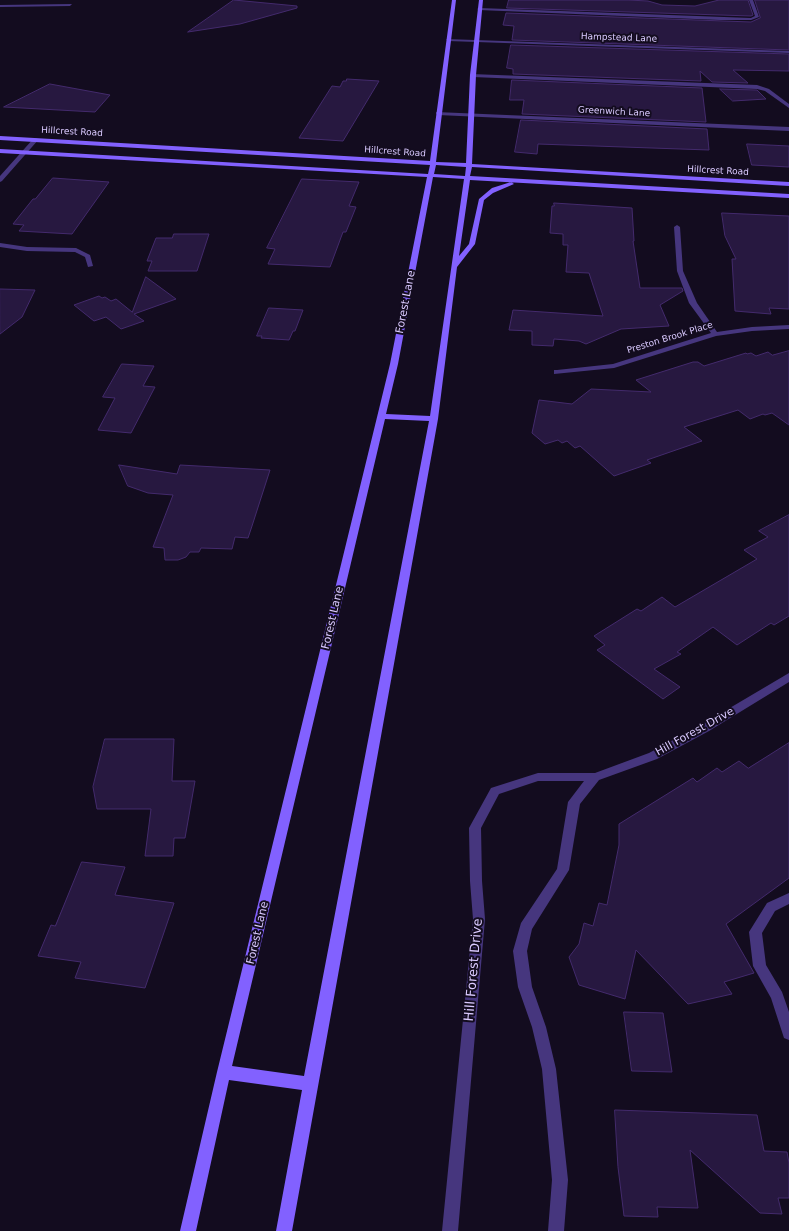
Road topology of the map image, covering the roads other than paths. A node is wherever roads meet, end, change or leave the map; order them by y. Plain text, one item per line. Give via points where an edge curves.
1 (454, 0) edge
2 (751, 0) edge
3 (70, 5) dead end
4 (480, 5) edge
5 (0, 6) edge
6 (448, 40) junction
7 (477, 41) junction
8 (789, 52) edge
9 (473, 75) junction
10 (789, 106) edge
11 (438, 113) junction
12 (471, 114) junction
13 (789, 129) edge
14 (0, 138) edge
15 (36, 139) junction
16 (0, 151) edge
17 (24, 153) junction
18 (433, 163) junction
19 (469, 166) junction
20 (430, 177) junction
21 (467, 178) junction
22 (0, 180) edge
23 (520, 181) junction
24 (789, 184) edge
25 (789, 196) edge
26 (677, 227) dead end
27 (0, 245) edge
28 (90, 266) dead end
29 (454, 267) junction
30 (789, 327) edge
31 (715, 334) junction
32 (557, 372) dead end
33 (382, 416) junction
34 (434, 419) junction
35 (789, 677) edge
36 (595, 777) junction
37 (789, 898) edge
38 (789, 1033) edge
39 (224, 1072) junction
40 (310, 1084) junction
41 (188, 1231) edge
42 (284, 1231) edge
43 (450, 1231) edge
44 (556, 1231) edge

1 - 6 main road, Forest Lane
2 - 4 street via 757,16 751,19
3 - 5 street
4 - 7 main road
6 - 7 street, Hampstead Lane
6 - 11 main road, Forest Lane
7 - 8 street, Hampstead Lane
7 - 9 main road
9 - 10 street via 757,87 767,90
9 - 12 main road
11 - 12 street, Greenwich Lane
11 - 18 main road, Forest Lane
12 - 13 street, Greenwich Lane
12 - 19 main road
14 - 15 main road, Hillcrest Road
15 - 17 street
15 - 18 main road, Hillcrest Road
16 - 17 main road, Hillcrest Road
17 - 20 main road, Hillcrest Road
17 - 22 street
18 - 19 main road, Hillcrest Road
18 - 20 main road, Forest Lane
19 - 21 main road
19 - 24 main road, Hillcrest Road
20 - 21 main road, Hillcrest Road
20 - 33 main road, Forest Lane
21 - 23 main road, Hillcrest Road
21 - 29 main road
23 - 25 main road, Hillcrest Road
23 - 29 main road via 498,188 481,200 472,244
26 - 31 street via 680,271 693,303
27 - 28 street via 27,249 76,250 88,256
29 - 34 main road
30 - 31 street, Preston Brook Place
31 - 32 street, Preston Brook Place via 614,366
33 - 34 main road
33 - 39 main road, Forest Lane
34 - 40 main road
35 - 36 street, Hill Forest Drive via 666,749
36 - 43 street, Hill Forest Drive via 538,777 495,791 475,828 479,919
36 - 44 street, Hill Forest Drive via 574,802 563,870 526,927 520,951 524,987 539,1027 549,1069 560,1180
37 - 38 street via 771,907 755,932 760,966 777,996
39 - 40 main road
39 - 41 main road, Forest Lane
40 - 42 main road

